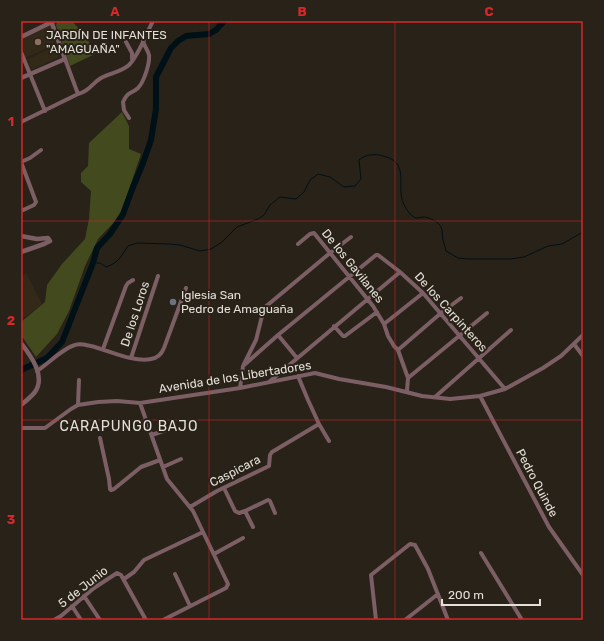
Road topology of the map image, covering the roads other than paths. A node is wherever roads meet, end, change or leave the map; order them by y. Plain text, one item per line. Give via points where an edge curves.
1 (53, 21) edge
2 (153, 21) edge
3 (21, 37) edge
4 (143, 40) junction
5 (126, 42) dead end
6 (21, 52) edge
7 (65, 59) junction
8 (132, 60) junction
9 (30, 74) junction
10 (21, 78) edge
11 (78, 94) junction
12 (45, 111) junction
13 (129, 118) dead end
14 (21, 122) edge
15 (41, 150) dead end
16 (21, 163) edge
17 (21, 211) edge
18 (21, 236) edge
19 (350, 237) dead end
20 (298, 244) dead end
21 (21, 252) edge
22 (330, 253) junction
23 (400, 272) junction
24 (158, 276) dead end
25 (350, 277) junction
26 (133, 280) dead end
27 (186, 288) dead end
28 (422, 292) junction
29 (368, 298) junction
30 (460, 298) dead end
31 (377, 312) junction
32 (487, 312) dead end
33 (440, 313) junction
34 (384, 324) junction
35 (334, 326) junction
36 (510, 330) dead end
37 (278, 335) junction
38 (583, 335) edge
39 (460, 336) junction
40 (21, 343) edge
41 (574, 344) junction
42 (103, 349) junction
43 (398, 350) junction
44 (583, 356) edge
45 (131, 358) junction
46 (297, 358) junction
47 (479, 358) junction
48 (243, 366) junction
49 (37, 370) junction
50 (298, 376) junction
51 (408, 378) junction
52 (79, 380) dead end
53 (269, 383) junction
54 (240, 388) junction
55 (505, 389) junction
56 (407, 392) junction
57 (480, 396) junction
58 (435, 398) junction
59 (140, 403) junction
60 (21, 405) edge
61 (78, 405) junction
62 (319, 424) junction
63 (21, 428) edge
64 (166, 430) dead end
65 (152, 435) junction
66 (100, 438) dead end
67 (329, 441) dead end
68 (181, 459) dead end
69 (160, 460) junction
70 (163, 467) junction
71 (224, 488) junction
72 (190, 507) junction
73 (245, 511) junction
74 (275, 513) dead end
75 (253, 527) dead end
76 (203, 532) junction
77 (243, 538) dead end
78 (481, 553) dead end
79 (214, 554) junction
80 (175, 574) dead end
81 (583, 574) edge
82 (124, 579) junction
83 (438, 594) junction
84 (84, 596) junction
85 (72, 606) junction
86 (190, 606) junction
87 (54, 620) edge
88 (81, 620) edge
89 (100, 620) edge
90 (146, 620) edge
91 (163, 620) edge
92 (376, 620) edge
93 (405, 620) edge
94 (448, 620) edge
95 (522, 620) edge

1 - 3 street
1 - 7 street
2 - 4 street
4 - 8 street
4 - 13 street via 149,57 144,80 134,91 129,92 123,102
5 - 8 street via 132,53
6 - 9 street
7 - 9 street
7 - 11 street
8 - 11 street via 119,71 101,78 85,92
9 - 10 street
9 - 12 street
11 - 12 street
12 - 14 street
15 - 16 street
16 - 17 street via 36,202
18 - 21 street via 48,238 50,241
19 - 22 street
20 - 22 street, De los Gavilanes via 314,233
22 - 25 street, De los Gavilanes
22 - 48 street via 263,310 256,340
23 - 25 street, De los Carpinteros via 376,255
23 - 28 street, De los Carpinteros
23 - 29 street
24 - 45 street, De los Loros
25 - 29 street, De los Gavilanes
25 - 37 street
26 - 42 street via 126,286
27 - 45 street via 162,353 152,359
28 - 33 street, De los Carpinteros
28 - 34 street
29 - 31 street, De los Gavilanes
29 - 35 street
30 - 33 street
31 - 34 street, De los Gavilanes
31 - 35 street via 345,336
32 - 39 street
33 - 39 street, De los Carpinteros
33 - 43 street
34 - 43 street, De los Gavilanes via 388,336
35 - 46 street
36 - 47 street
37 - 46 street
37 - 48 street
38 - 41 street, Avenida de los Libertadores
39 - 47 street, De los Carpinteros
39 - 51 street
40 - 49 street
41 - 44 street
41 - 55 street, Avenida de los Libertadores via 553,362
42 - 45 street
42 - 49 street via 76,345
43 - 51 street, De los Gavilanes
46 - 53 street
47 - 55 street, De los Carpinteros
47 - 58 street
48 - 54 street
49 - 60 street via 39,381 36,391
50 - 53 street, Avenida de los Libertadores
50 - 56 street, Avenida de los Libertadores via 315,373
50 - 62 street
51 - 56 street
52 - 61 street
53 - 54 street, Avenida de los Libertadores
54 - 59 street, Avenida de los Libertadores
55 - 57 street, Avenida de los Libertadores
56 - 58 street, Avenida de los Libertadores
57 - 58 street, Avenida de los Libertadores
57 - 81 street, Pedro Quinde via 549,527
59 - 61 street, Avenida de los Libertadores via 104,402
59 - 65 street
61 - 63 street, Avenida de los Libertadores via 45,428
62 - 67 street
62 - 71 street, Caspicara via 272,452 269,466
64 - 65 street
65 - 69 street
66 - 69 street via 111,490 140,468
68 - 70 street
69 - 70 street
70 - 72 street via 168,479
71 - 72 street, Caspicara
71 - 73 street via 235,511
72 - 76 street
73 - 74 street via 268,500
73 - 75 street
76 - 79 street
76 - 82 street via 144,560
77 - 79 street
78 - 95 street
79 - 86 street via 228,586
80 - 86 street
82 - 84 street, 5 de Junio via 117,573
82 - 90 street, 5 de Junio
83 - 92 street via 415,545 410,544 370,575
83 - 93 street
83 - 94 street
84 - 85 street, 5 de Junio
84 - 89 street
85 - 87 street, 5 de Junio
85 - 88 street
86 - 91 street

